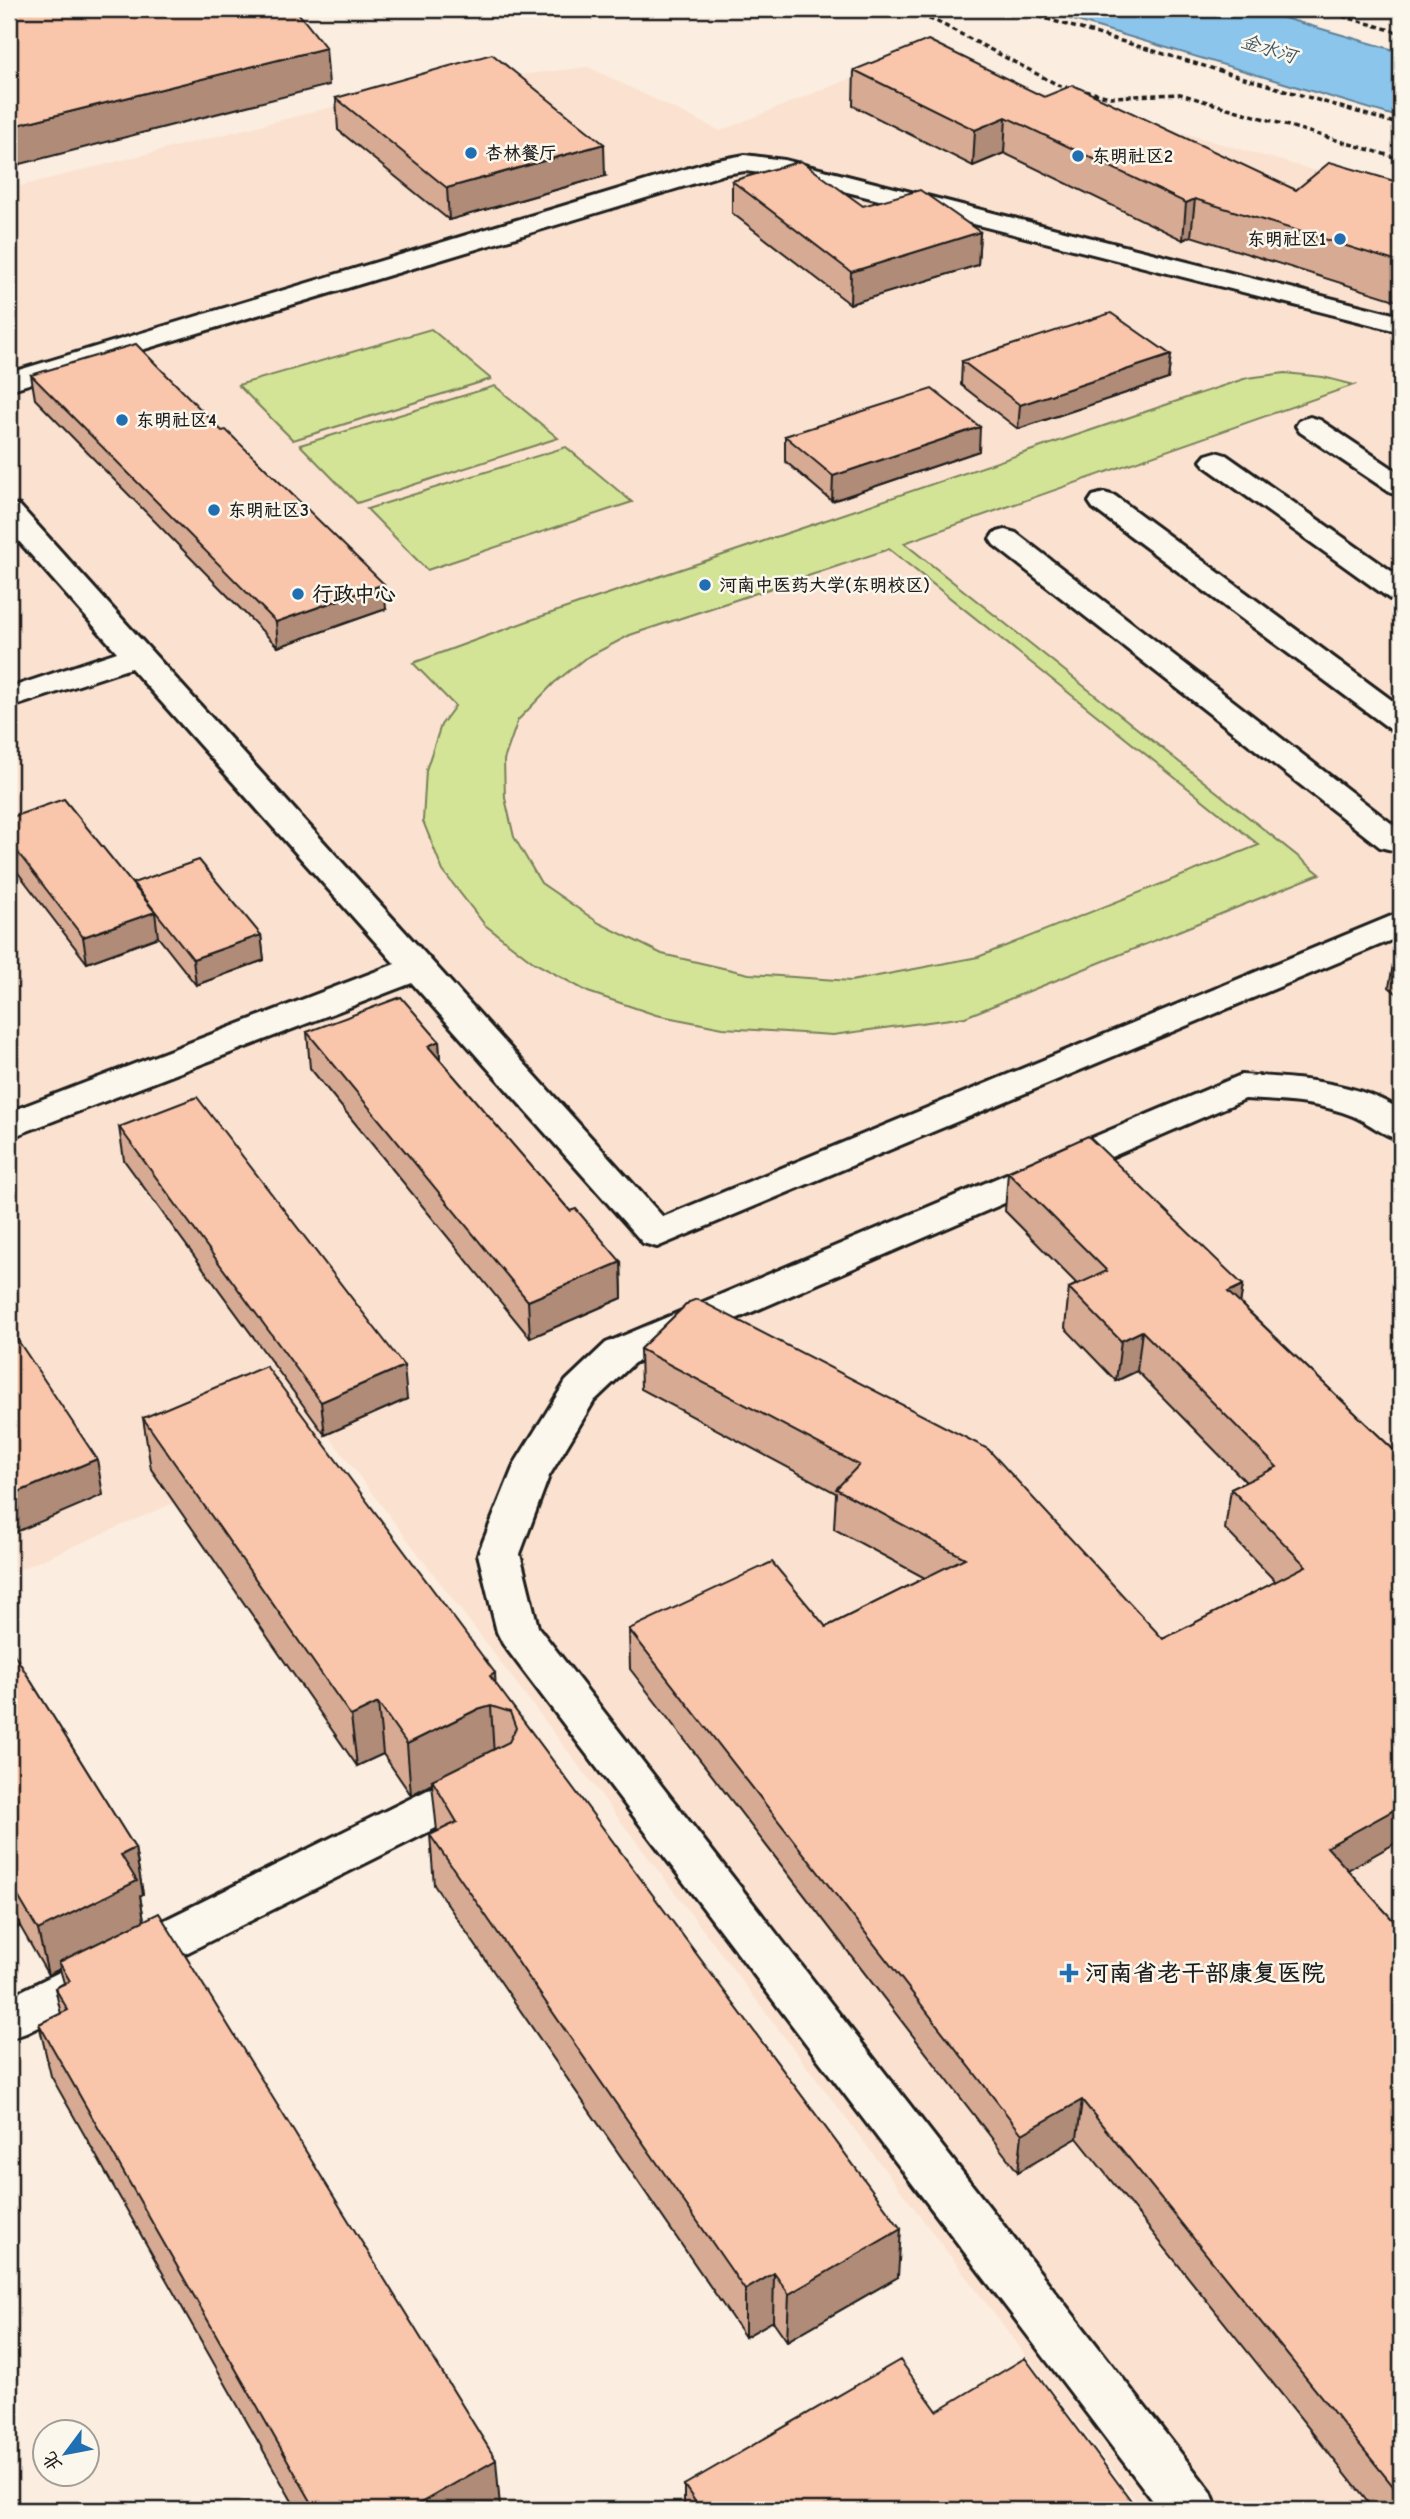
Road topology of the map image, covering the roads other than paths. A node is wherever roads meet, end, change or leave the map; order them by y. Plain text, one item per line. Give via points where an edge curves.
1 (1401, 324) edge
2 (9, 382) edge
3 (1310, 426) dead end
4 (1216, 461) dead end
5 (1401, 487) edge
6 (1104, 502) dead end
7 (9, 512) edge
8 (1005, 539) dead end
9 (1401, 592) edge
10 (136, 656) junction
11 (9, 698) edge
12 (1401, 722) edge
13 (1401, 836) edge
14 (1401, 923) edge
15 (417, 968) junction
16 (9, 1126) edge
17 (1401, 1128) edge
18 (495, 1777) edge
19 (9, 2019) edge
20 (1192, 2510) edge

1 - 2 lane via 784,168 745,163
3 - 5 lane
4 - 9 lane
6 - 12 lane
7 - 10 lane
8 - 13 lane via 1392,840
10 - 11 lane
10 - 15 lane
14 - 15 lane via 657,1234
15 - 16 lane
17 - 20 lane via 1350,1101 1293,1089 1241,1087 620,1353 580,1391 529,1474 499,1554 518,1632
18 - 19 lane

